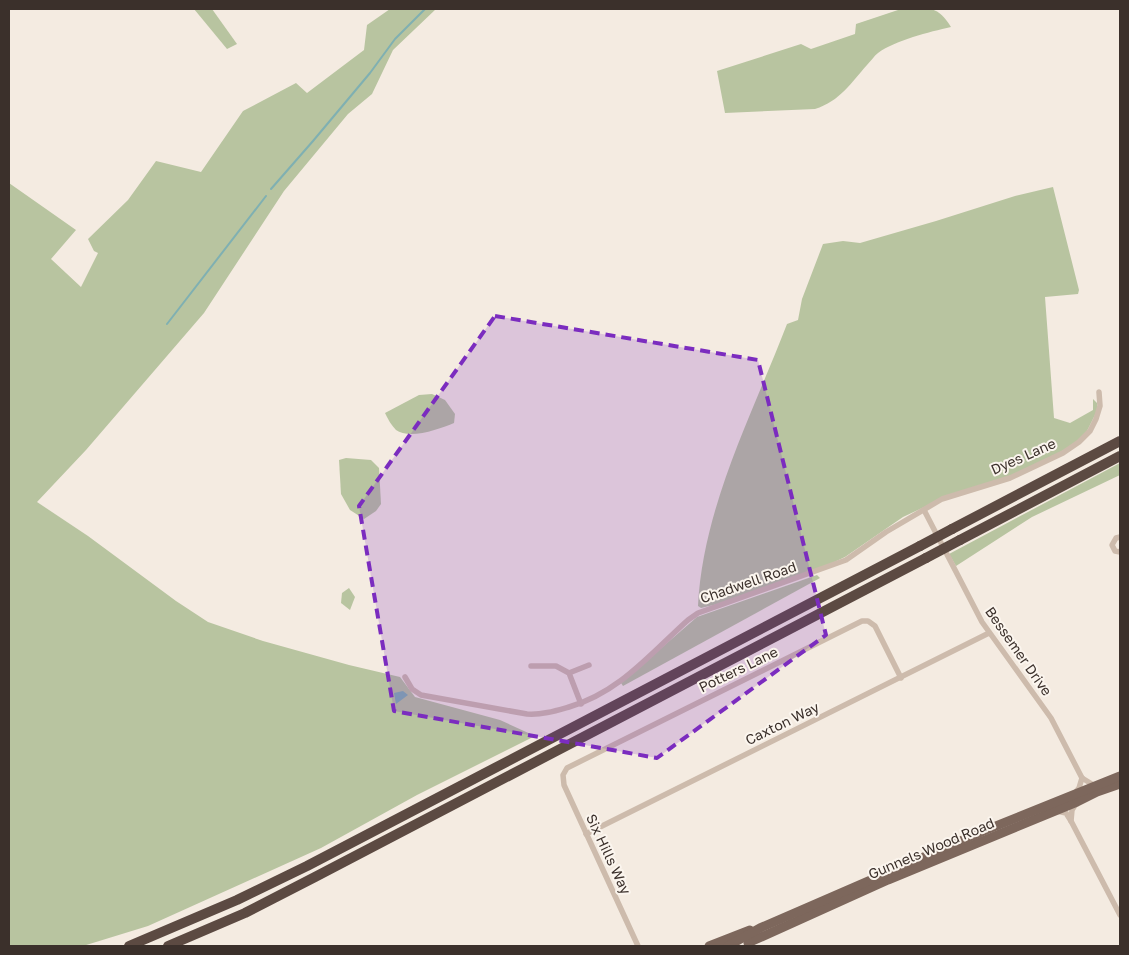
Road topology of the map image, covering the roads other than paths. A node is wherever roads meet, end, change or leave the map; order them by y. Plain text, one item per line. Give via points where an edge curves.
1 (1100, 392) dead end
2 (1120, 441) edge
3 (1120, 456) edge
4 (924, 510) junction
5 (1120, 537) edge
6 (1120, 552) edge
7 (989, 633) junction
8 (532, 666) dead end
9 (589, 666) dead end
10 (569, 673) junction
11 (404, 677) dead end
12 (901, 678) junction
13 (581, 704) junction
14 (563, 775) joint
15 (1120, 776) edge
16 (1082, 778) junction
17 (1120, 784) edge
18 (1095, 786) junction
19 (1076, 798) junction
20 (1056, 810) junction
21 (1071, 821) junction
22 (586, 834) junction
23 (1120, 915) edge
24 (760, 928) junction
25 (736, 945) edge
26 (129, 946) edge
27 (168, 946) edge
28 (636, 946) edge
29 (709, 946) edge

1 - 4 street, Dyes Lane via 1096,419 1079,442 1017,475 942,499
2 - 26 highway, bridge via 307,866
3 - 27 highway, bridge via 315,877
4 - 7 street, Bessemer Drive
4 - 13 street, Chadwell Road via 846,560 698,613 626,677 605,693
5 - 6 street via 1112,544
7 - 12 street, Caxton Way
7 - 16 street, Bessemer Drive via 1051,718
8 - 10 street via 556,666
9 - 10 street
10 - 13 street
11 - 13 street, Chadwell Road via 407,684 421,695 508,710 539,714
12 - 14 street, Potters Lane via 875,626 862,621 571,765
12 - 22 street, Caxton Way
14 - 22 street, Six Hills Way via 564,785
15 - 18 main road, Gunnels Wood Road
16 - 18 street
16 - 19 street
17 - 19 main road, Gunnels Wood Road
18 - 19 main road, Gunnels Wood Road
19 - 20 main road, Gunnels Wood Road
19 - 21 street
19 - 24 main road, Gunnels Wood Road via 986,830
20 - 21 street via 1066,813
20 - 25 main road, Gunnels Wood Road
21 - 23 street
22 - 28 street, Six Hills Way
24 - 25 main road, Gunnels Wood Road
24 - 29 main road, Gunnels Wood Road

